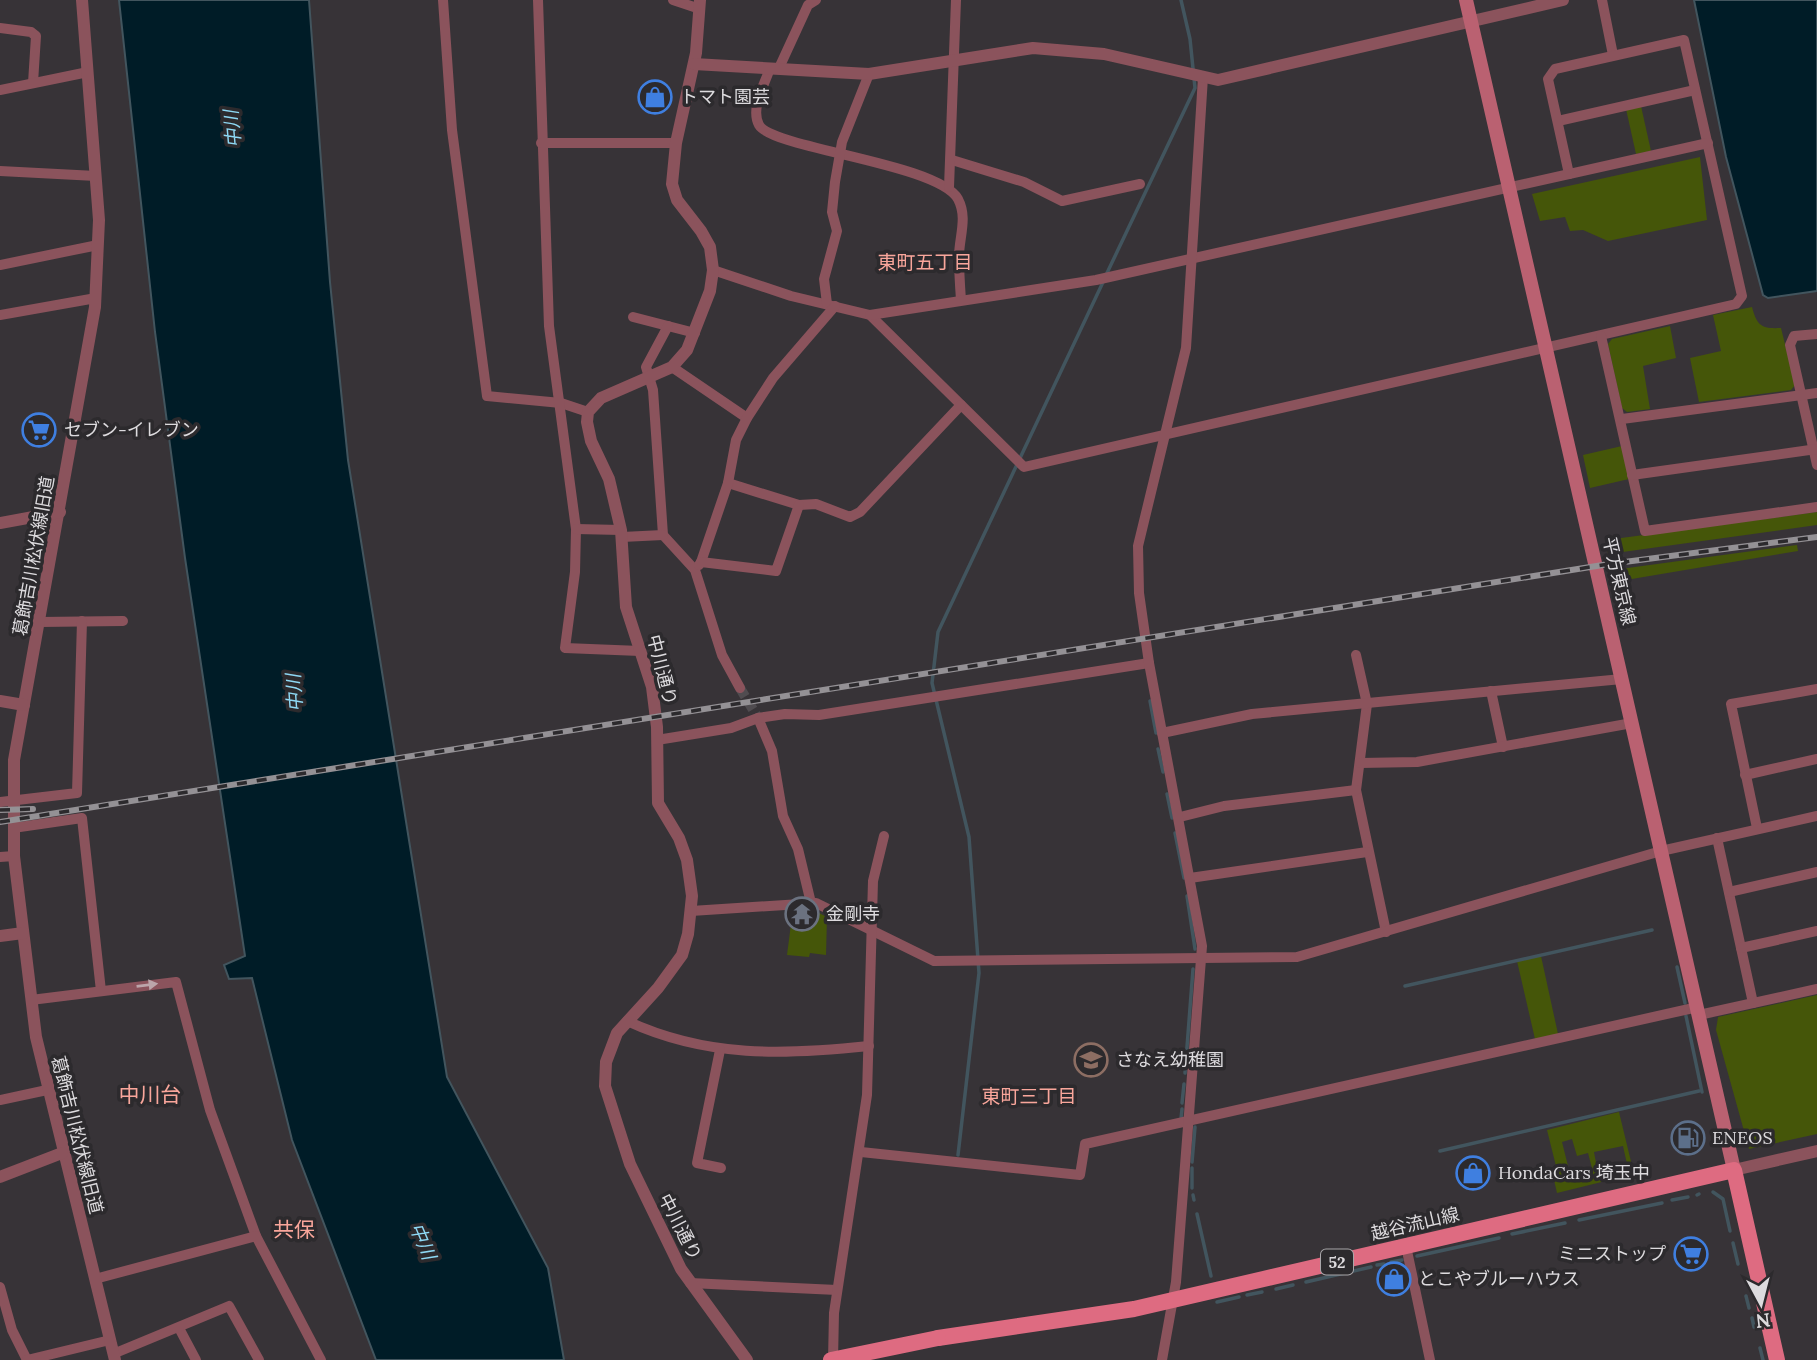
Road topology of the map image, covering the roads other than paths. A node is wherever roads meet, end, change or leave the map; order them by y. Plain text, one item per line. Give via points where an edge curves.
1 (82, 0) edge
2 (443, 0) edge
3 (538, 0) edge
4 (673, 0) edge
5 (816, 0) edge
6 (957, 0) edge
7 (1466, 0) edge
8 (1563, 0) edge
9 (1602, 0) edge
10 (700, 4) edge
11 (1471, 21) junction
12 (0, 28) edge
13 (1613, 55) junction
14 (954, 61) junction
15 (694, 64) junction
16 (775, 68) junction
17 (89, 72) junction
18 (869, 74) junction
19 (1202, 76) junction
20 (33, 83) junction
21 (1695, 89) junction
22 (0, 90) edge
23 (1558, 121) junction
24 (541, 143) junction
25 (676, 143) junction
26 (1707, 143) junction
27 (840, 153) junction
28 (952, 160) junction
29 (0, 171) edge
30 (1569, 174) junction
31 (96, 176) junction
32 (1140, 184) dead end
33 (949, 187) junction
34 (1508, 188) junction
35 (98, 246) junction
36 (1194, 258) junction
37 (0, 265) edge
38 (713, 270) junction
39 (96, 298) junction
40 (961, 300) junction
41 (831, 305) junction
42 (0, 315) edge
43 (870, 315) junction
44 (633, 317) dead end
45 (668, 326) junction
46 (695, 333) junction
47 (1817, 334) edge
48 (1601, 337) junction
49 (1546, 349) junction
50 (672, 367) junction
51 (649, 377) junction
52 (1817, 393) edge
53 (1804, 395) junction
54 (561, 403) junction
55 (961, 405) junction
56 (588, 411) junction
57 (747, 418) junction
58 (1622, 419) junction
59 (1167, 434) junction
60 (1815, 449) edge
61 (1817, 465) edge
62 (1632, 475) junction
63 (728, 483) junction
64 (799, 505) junction
65 (1817, 506) edge
66 (60, 512) junction
67 (0, 523) edge
68 (576, 529) junction
69 (621, 533) junction
70 (663, 535) junction
71 (698, 566) junction
72 (82, 621) junction
73 (122, 621) dead end
74 (40, 622) junction
75 (640, 651) junction
76 (1356, 655) dead end
77 (1149, 663) junction
78 (1622, 679) junction
79 (740, 688) tunnel mouth
80 (1817, 689) edge
81 (1491, 691) junction
82 (0, 701) edge
83 (1367, 704) junction
84 (24, 705) junction
85 (758, 718) junction
86 (1632, 723) junction
87 (1163, 733) junction
88 (657, 740) junction
89 (1503, 747) junction
90 (1817, 759) edge
91 (1360, 763) junction
92 (1745, 775) junction
93 (1356, 790) junction
94 (6, 802) edge
95 (1817, 816) edge
96 (1180, 817) junction
97 (13, 828) junction
98 (1757, 828) junction
99 (884, 836) dead end
100 (1717, 838) junction
101 (1661, 851) junction
102 (1367, 852) junction
103 (14, 856) junction
104 (0, 858) edge
105 (1817, 873) edge
106 (1190, 878) junction
107 (1729, 892) junction
108 (811, 903) junction
109 (691, 911) junction
110 (871, 930) junction
111 (1817, 931) edge
112 (1386, 932) junction
113 (23, 933) junction
114 (0, 936) edge
115 (1741, 948) junction
116 (1202, 958) junction
117 (1817, 989) edge
118 (101, 991) junction
119 (31, 1000) junction
120 (1753, 1003) junction
121 (1698, 1011) junction
122 (627, 1021) junction
123 (869, 1046) junction
124 (720, 1049) junction
125 (47, 1090) junction
126 (0, 1100) edge
127 (1188, 1122) junction
128 (1817, 1150) edge
129 (861, 1152) junction
130 (62, 1153) junction
131 (721, 1168) dead end
132 (1734, 1170) junction
133 (0, 1177) edge
134 (256, 1236) junction
135 (1406, 1246) junction
136 (95, 1279) junction
137 (690, 1283) junction
138 (0, 1287) edge
139 (837, 1290) junction
140 (1173, 1300) junction
141 (179, 1328) junction
142 (110, 1340) junction
143 (114, 1357) edge
144 (27, 1360) edge
145 (196, 1360) edge
146 (259, 1360) edge
147 (321, 1360) edge
148 (747, 1360) edge
149 (832, 1360) edge
150 (1162, 1360) edge
151 (1430, 1360) edge
152 (1777, 1360) edge

1 - 17 street, 葛飾吉川松伏線旧道
2 - 54 street via 452,130 487,396
3 - 24 street
4 - 10 street
5 - 16 street via 808,5
6 - 14 street
7 - 11 main road, 平方東京線
8 - 11 street
9 - 13 street
10 - 15 street
11 - 19 street via 1218,80
11 - 34 main road, 平方東京線
12 - 20 street via 36,36
13 - 21 street via 1684,40
13 - 23 street via 1555,69 1548,79
14 - 18 street
14 - 19 street via 1033,48 1104,54
14 - 28 street
15 - 16 street
15 - 25 street
16 - 18 street
16 - 27 street via 756,107 759,125
17 - 20 street
17 - 31 street, 葛飾吉川松伏線旧道
18 - 27 street
19 - 36 street
20 - 22 street
21 - 23 street
21 - 26 street
23 - 30 street
24 - 25 street
24 - 54 street via 547,206 548,326
25 - 38 street via 673,193 706,240
26 - 30 street
26 - 48 street via 1742,296 1736,304
27 - 33 street
27 - 41 street via 832,212 837,232 824,279
28 - 32 street via 1024,182 1062,201
28 - 33 street
29 - 31 street
30 - 34 street
31 - 35 street, 葛飾吉川松伏線旧道
33 - 40 street via 964,217 959,256
34 - 36 street
34 - 49 main road, 平方東京線
35 - 37 street
35 - 39 street, 葛飾吉川松伏線旧道
36 - 40 street
36 - 59 street via 1186,348
38 - 41 street
38 - 46 street
39 - 42 street
39 - 66 street, 葛飾吉川松伏線旧道
40 - 43 street
41 - 43 street
41 - 57 street
43 - 55 street
44 - 45 street
45 - 46 street
45 - 51 street via 646,367
46 - 50 street
47 - 53 street via 1794,336 1790,345
48 - 49 street
48 - 58 street
49 - 59 street
49 - 78 main road, 平方東京線
50 - 51 street
50 - 57 street
51 - 56 street via 601,398
51 - 70 street
52 - 53 street
53 - 58 street
53 - 60 street
54 - 56 street
54 - 68 street
55 - 59 street via 1024,467
55 - 64 street via 860,512 850,517 816,504
56 - 69 street, 中川通り via 588,431 609,479
57 - 63 street via 736,440
58 - 62 street
59 - 77 street via 1138,546
60 - 61 street
60 - 62 street
62 - 65 street via 1644,531
63 - 64 street
63 - 71 street
64 - 71 street via 776,571
66 - 67 street
66 - 74 street, 葛飾吉川松伏線旧道
68 - 69 street
68 - 75 street via 565,648
69 - 70 street
69 - 75 street, 中川通り via 626,607
70 - 71 street
71 - 79 street via 722,655
72 - 73 street
72 - 74 street
72 - 94 street via 77,793
74 - 84 street, 葛飾吉川松伏線旧道
75 - 88 street, 中川通り via 652,687
76 - 83 street
77 - 85 street via 820,715
77 - 87 street
78 - 81 street
78 - 86 main road, 平方東京線
80 - 92 street via 1731,704
81 - 83 street
81 - 89 street
82 - 84 street
83 - 87 street via 1252,714
83 - 91 street
84 - 94 street, 葛飾吉川松伏線旧道
85 - 88 street via 731,728
85 - 108 street via 772,751 783,817 798,849
86 - 89 street
86 - 101 main road, 平方東京線
87 - 96 street
88 - 109 street, 中川通り via 658,803 687,860
89 - 91 street via 1417,762
90 - 92 street
91 - 93 street
92 - 98 street
93 - 96 street via 1224,806
93 - 102 street
94 - 97 street, 葛飾吉川松伏線旧道
95 - 98 street
96 - 106 street
97 - 103 street, 葛飾吉川松伏線旧道
97 - 118 street via 82,818
98 - 100 street
99 - 110 street via 873,881
100 - 101 street
100 - 107 street
101 - 112 street
101 - 121 main road, 平方東京線
102 - 106 street
102 - 112 street
103 - 104 street
103 - 113 street, 葛飾吉川松伏線旧道
105 - 107 street
106 - 116 street
107 - 115 street
108 - 109 street
108 - 110 street
109 - 122 street, 中川通り via 688,934 673,970
110 - 116 street via 934,961
110 - 123 street
111 - 115 street
112 - 116 street via 1297,957
113 - 114 street
113 - 119 street, 葛飾吉川松伏線旧道
115 - 120 street
116 - 127 street
117 - 120 street
118 - 119 street
118 -> 134 street via 176,982 206,1097
119 - 125 street, 葛飾吉川松伏線旧道
120 - 121 street
121 - 127 street
121 - 132 main road, 平方東京線
122 - 124 street via 664,1036
122 - 137 street, 中川通り via 609,1048 605,1086 630,1164
123 - 124 street via 774,1054
123 - 129 street
124 - 131 street via 697,1163
125 - 126 street
125 - 130 street, 葛飾吉川松伏線旧道
127 - 129 street via 1085,1144 1080,1175
127 - 140 street
128 - 132 street
129 - 139 street
130 - 133 street
130 - 136 street, 葛飾吉川松伏線旧道
132 - 135 main road, 越谷流山線 / 52
132 - 152 main road
134 - 136 street
134 - 147 street
135 - 140 main road, 越谷流山線 / 52
135 - 151 street
136 - 142 street, 葛飾吉川松伏線旧道
137 - 139 street
137 - 148 street, 中川通り
138 - 144 street via 12,1330
139 - 149 street
140 - 149 main road, 越谷流山線 / 52, bridge
140 - 150 street
141 - 143 street
141 - 145 street
141 - 146 street via 229,1306
142 - 143 street, 葛飾吉川松伏線旧道
142 - 144 street

